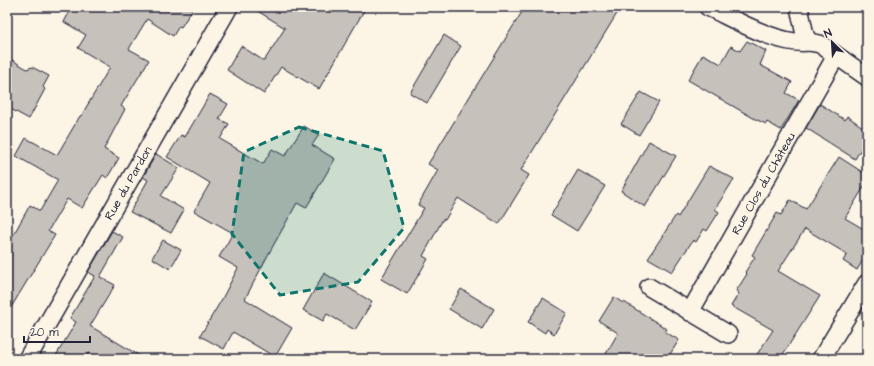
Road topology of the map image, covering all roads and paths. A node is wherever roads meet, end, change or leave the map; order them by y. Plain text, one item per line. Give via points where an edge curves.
1 (229, 7) edge
2 (708, 7) edge
3 (799, 7) edge
4 (810, 42) junction
5 (836, 56) junction
6 (867, 77) edge
7 (867, 283) edge
8 (649, 287) dead end
9 (690, 312) junction
10 (728, 334) dead end
11 (27, 359) edge
12 (821, 359) edge

1 - 11 street, Rue du Pardon
2 - 4 street via 765,34 799,43
3 - 4 street via 805,35
4 - 5 street via 820,44
5 - 6 street
5 - 9 street, Rue Clos du Château
7 - 12 street
8 - 9 street
9 - 10 street

